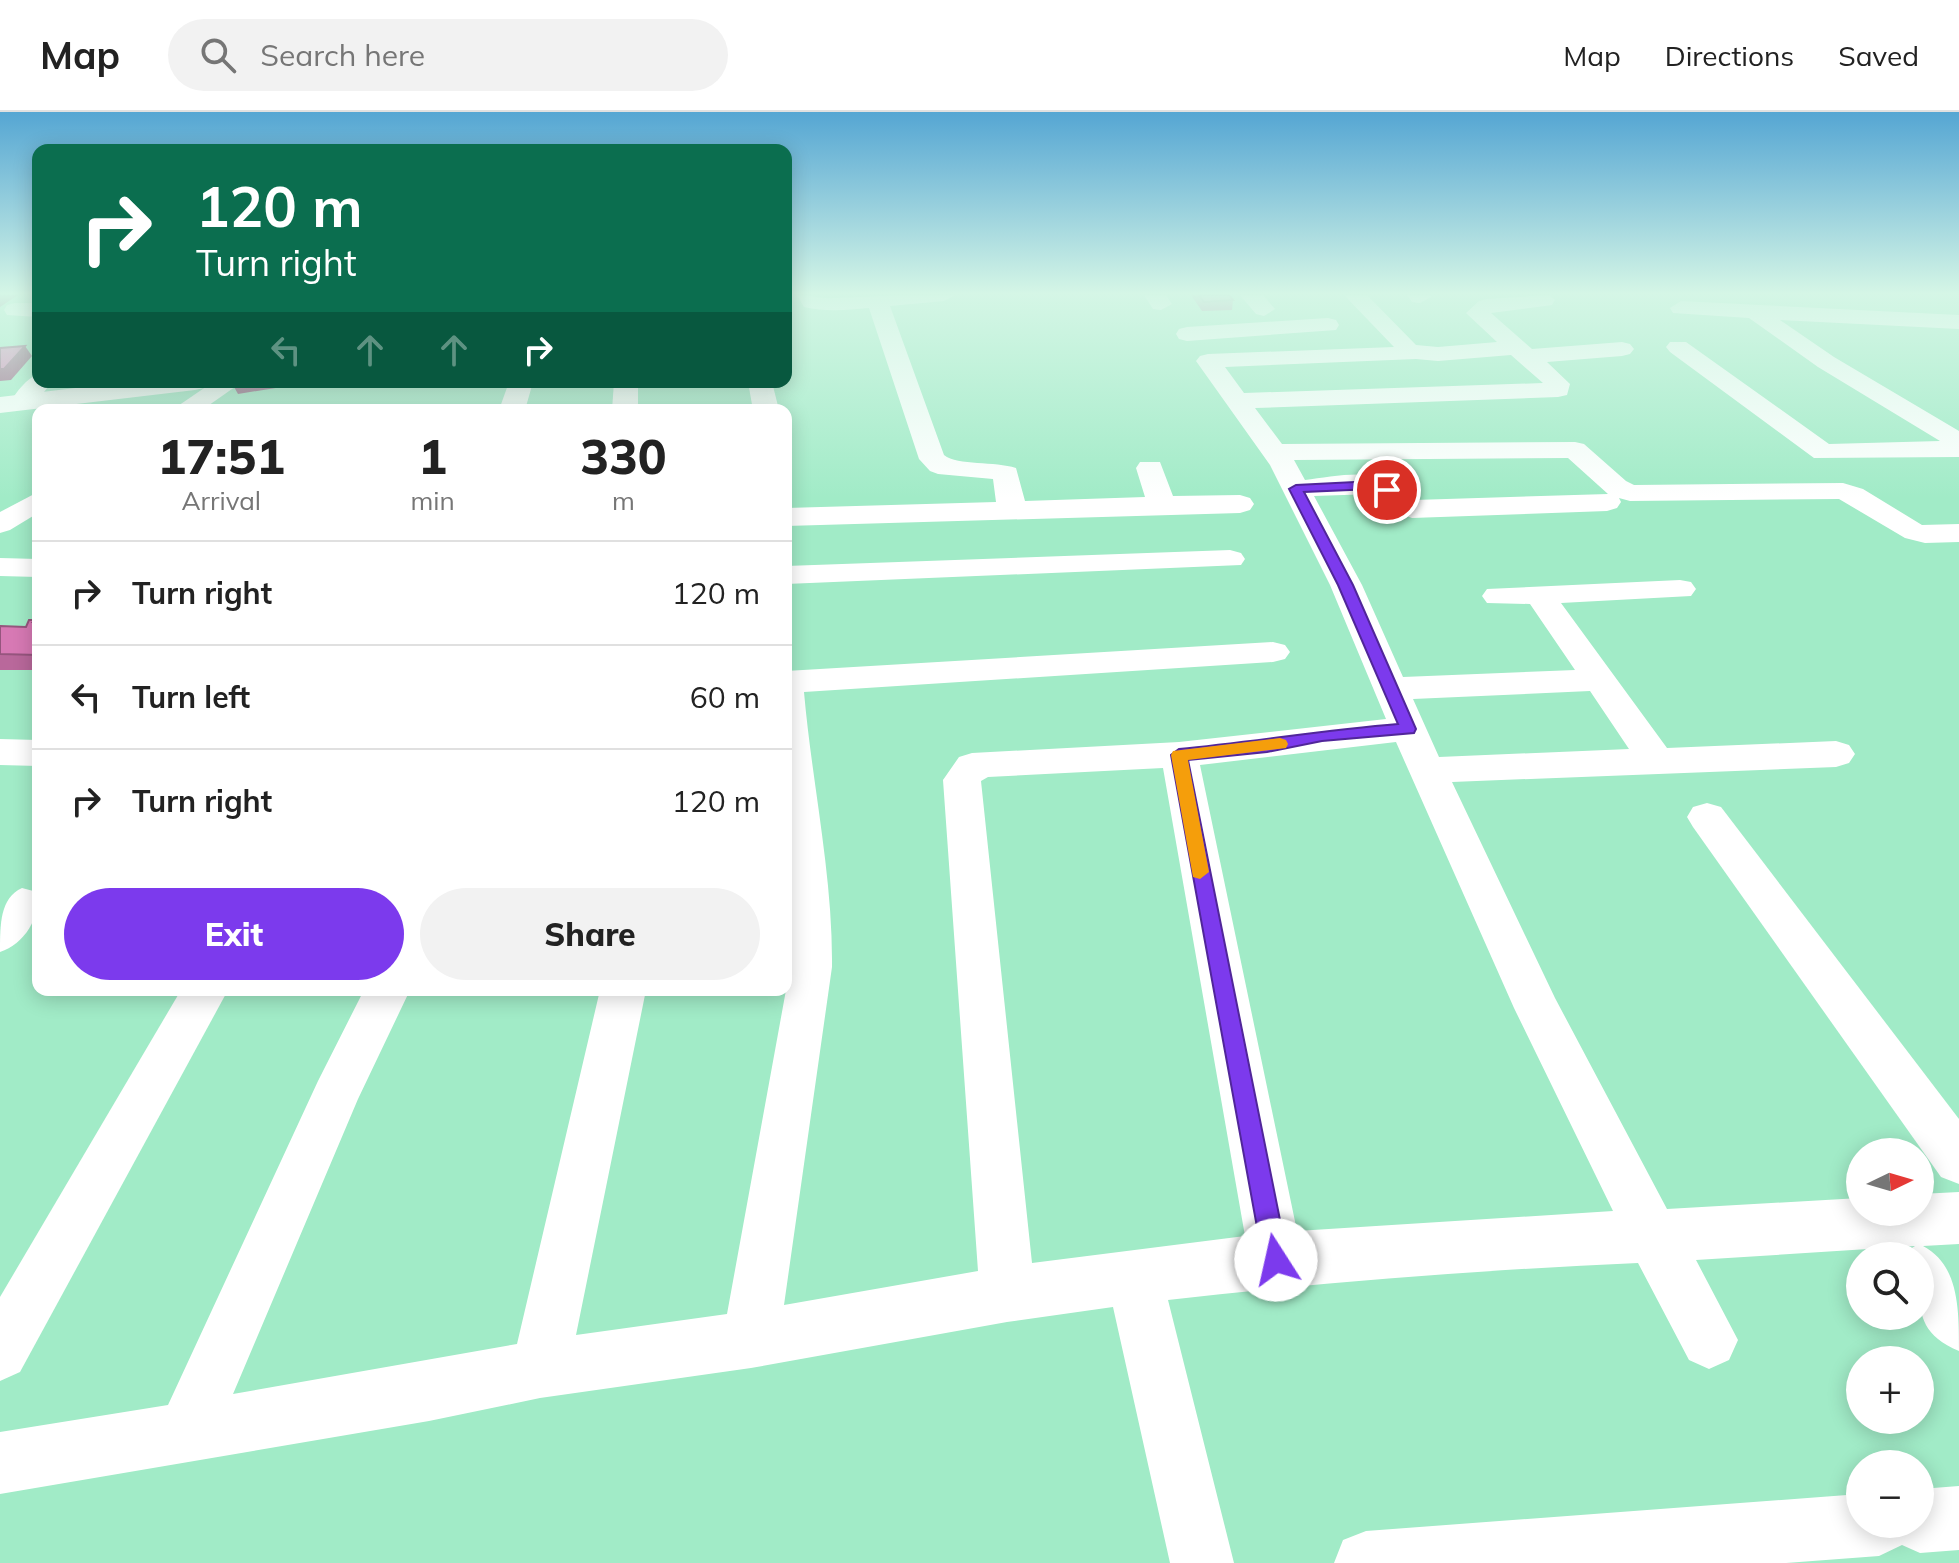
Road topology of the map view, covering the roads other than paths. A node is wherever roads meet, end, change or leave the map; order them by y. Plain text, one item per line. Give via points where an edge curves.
1 (898, 363) edge
2 (1209, 363) edge
3 (1429, 363) edge
4 (1533, 363) edge
5 (1700, 363) edge
6 (1827, 363) edge
7 (125, 388) edge
8 (220, 388) edge
9 (1461, 393) junction
10 (21, 397) edge
11 (1236, 401) junction
12 (195, 404) edge
13 (1268, 443) junction
14 (1959, 443) edge
15 (1150, 468) dead end
16 (1296, 489) junction
17 (1607, 502) dead end
18 (1240, 504) dead end
19 (32, 505) edge
20 (1162, 505) junction
21 (1012, 510) junction
22 (792, 517) edge
23 (0, 526) edge
24 (32, 529) edge
25 (1959, 533) edge
26 (1230, 559) dead end
27 (0, 567) edge
28 (32, 568) edge
29 (792, 575) edge
30 (1680, 589) dead end
31 (1546, 604) junction
32 (1498, 606) dead end
33 (1622, 611) dead end
34 (1273, 652) dead end
35 (1599, 680) junction
36 (792, 684) edge
37 (1392, 689) junction
38 (1408, 729) junction
39 (0, 752) edge
40 (32, 753) edge
41 (1836, 754) dead end
42 (1179, 755) junction
43 (1657, 761) junction
44 (1427, 770) junction
45 (792, 788) edge
46 (1707, 817) dead end
47 (202, 996) edge
48 (384, 996) edge
49 (622, 996) edge
50 (1959, 1160) edge
51 (1959, 1218) edge
52 (1653, 1236) junction
53 (1894, 1239) edge
54 (1276, 1260) junction
55 (1134, 1276) junction
56 (1934, 1290) edge
57 (1007, 1294) junction
58 (1959, 1323) edge
59 (751, 1339) junction
60 (1709, 1340) dead end
61 (0, 1352) edge
62 (540, 1369) junction
63 (186, 1433) junction
64 (3, 1467) edge
65 (1959, 1518) edge
66 (1934, 1520) edge
67 (1846, 1527) edge
68 (1202, 1563) edge
69 (1366, 1563) edge

1 - 21 street via 932,459 948,468 1006,474
2 - 11 street
3 - 9 street
4 - 9 street via 1558,384 1558,390
5 - 14 street via 1823,452
6 - 14 street
7 - 10 main road
8 - 12 street
9 - 11 street
9 - 13 street via 1484,420
11 - 13 street
13 - 16 street
13 - 25 street via 1575,450 1630,493 1843,491 1913,532
15 - 20 street
16 - 17 street via 1375,485 1412,509
16 - 37 street
18 - 20 street
19 - 23 street
20 - 21 street
21 - 22 street
23 - 24 street
26 - 29 street
27 - 28 street
30 - 31 street
31 - 32 street
31 - 33 street
31 - 35 street
34 - 36 street
35 - 37 street
35 - 43 street
37 - 38 street
38 - 42 street
38 - 44 street
39 - 40 street
41 - 43 street
42 - 54 street
42 - 57 street via 988,764 972,766 962,780
43 - 44 street
44 - 52 street via 1537,1008
45 - 59 street via 811,921 810,967
46 - 50 street
47 - 61 street
48 - 63 street
49 - 62 street
51 - 53 street
52 - 53 street
52 - 54 street
52 - 60 street
54 - 55 street
55 - 57 street
55 - 68 street
56 - 58 street
57 - 59 street
59 - 62 street
62 - 63 street
63 - 64 street
65 - 66 street
67 - 69 street

